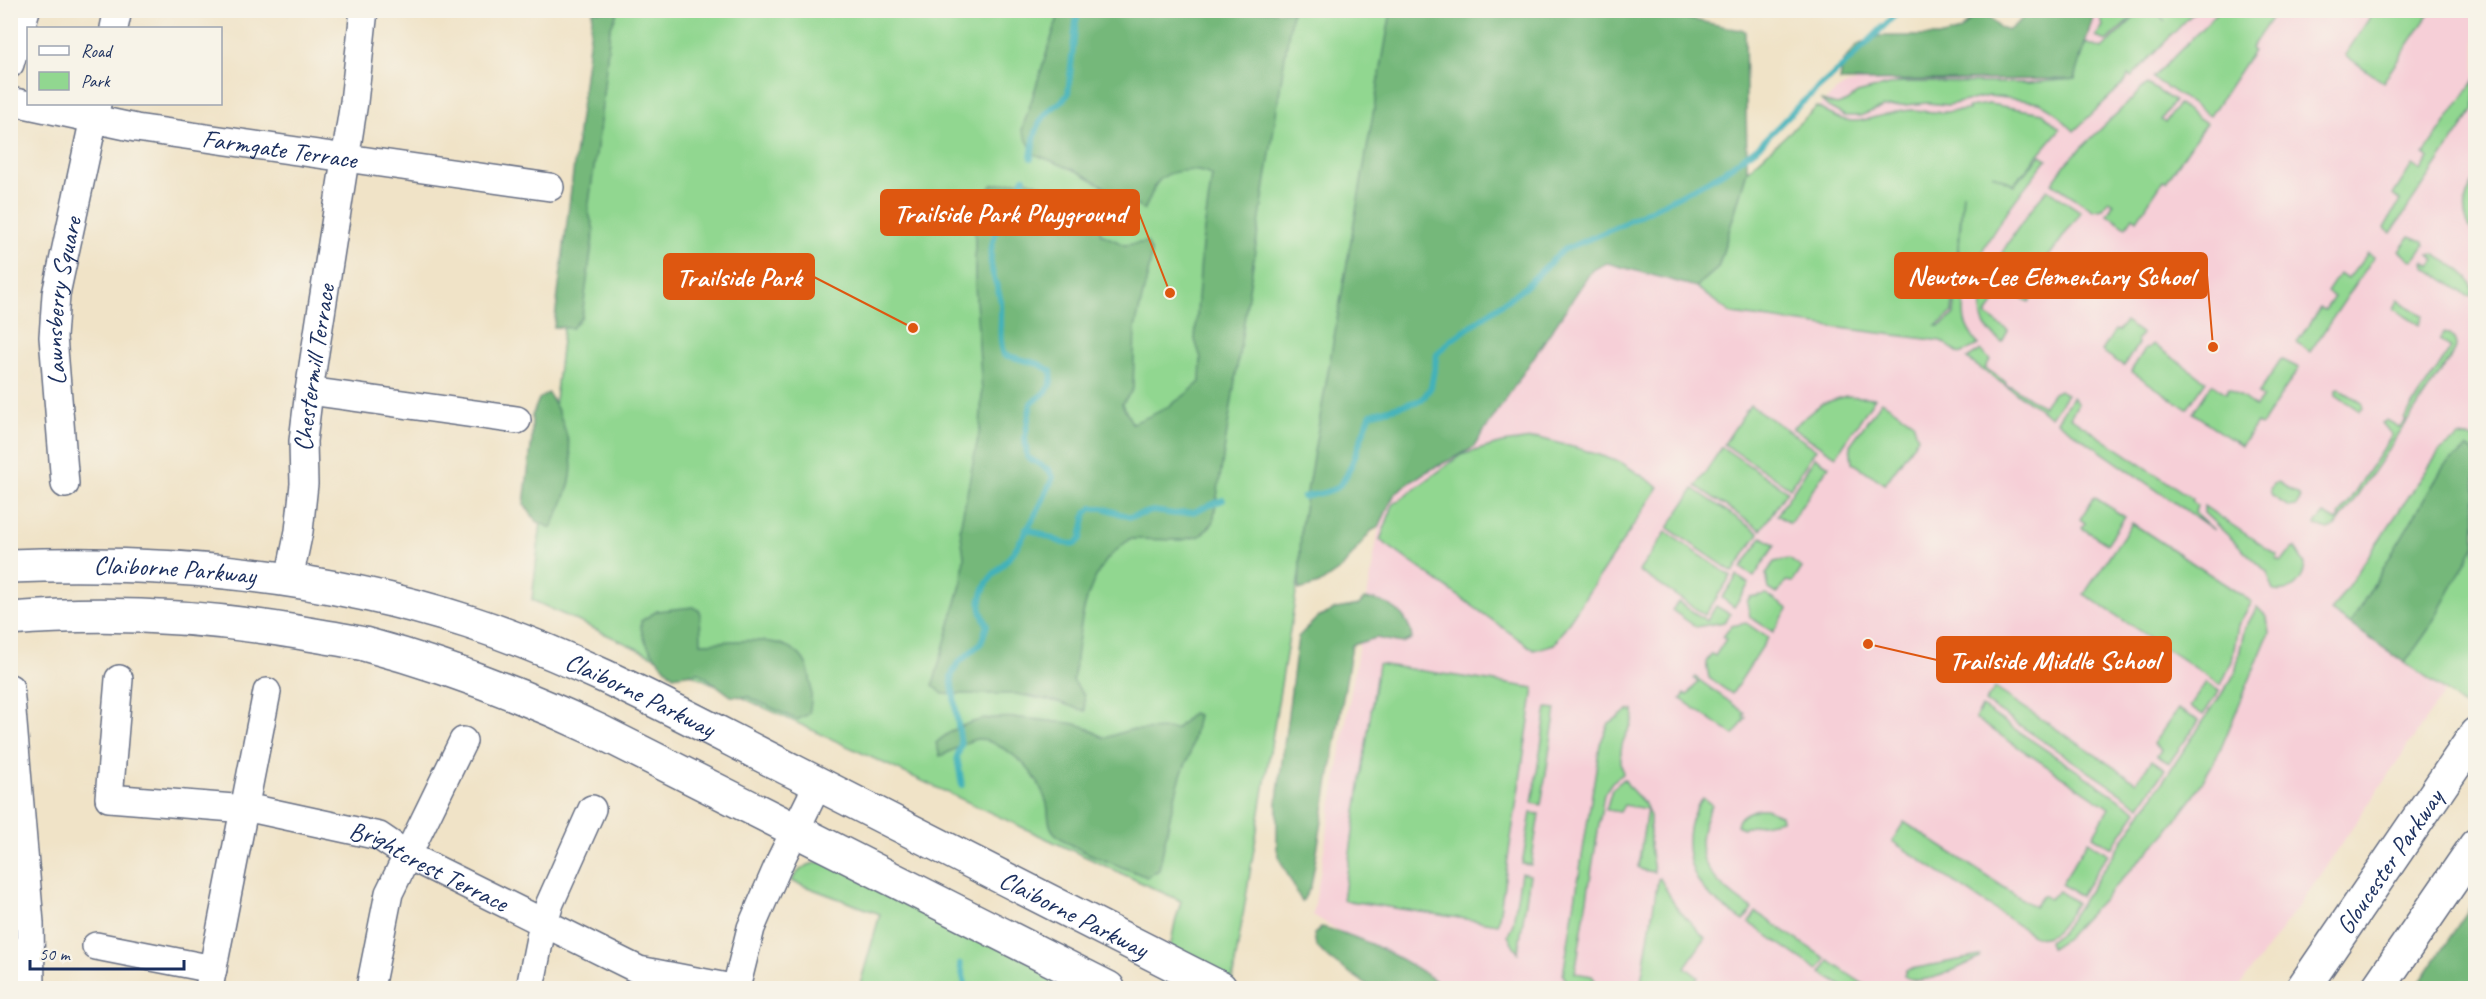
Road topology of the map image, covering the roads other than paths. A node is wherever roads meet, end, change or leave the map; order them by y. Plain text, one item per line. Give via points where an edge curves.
1 (26, 10) edge
2 (118, 10) edge
3 (364, 10) edge
4 (114, 27) edge
5 (10, 64) edge
6 (10, 101) edge
7 (27, 103) edge
8 (44, 105) edge
9 (95, 111) edge
10 (344, 157) junction
11 (550, 187) dead end
12 (309, 391) junction
13 (517, 420) dead end
14 (65, 484) dead end
15 (10, 566) edge
16 (289, 579) junction
17 (10, 619) edge
18 (119, 679) dead end
19 (10, 688) edge
20 (267, 692) dead end
21 (2475, 734) edge
22 (463, 741) dead end
23 (818, 784) junction
24 (244, 809) junction
25 (592, 809) dead end
26 (796, 831) junction
27 (2475, 845) edge
28 (407, 855) junction
29 (544, 923) junction
30 (96, 946) dead end
31 (211, 979) edge
32 (31, 988) edge
33 (370, 988) edge
34 (530, 988) edge
35 (734, 988) edge
36 (1108, 988) edge
37 (1220, 988) edge
38 (2302, 988) edge
39 (2378, 988) edge

1 - 5 street
2 - 4 street
3 - 10 street, Chestermill Terrace
6 - 7 street, Farmgate Terrace
8 - 9 street, Farmgate Terrace
9 - 10 street, Farmgate Terrace via 136,128
9 - 14 street, Lawnsberry Square via 56,294 53,337
10 - 11 street, Farmgate Terrace
10 - 12 street, Chestermill Terrace
12 - 13 street
12 - 16 street, Chestermill Terrace via 303,441 304,484
15 - 16 main road, Claiborne Parkway via 122,564
16 - 23 main road, Claiborne Parkway via 467,621 533,646 621,685
17 - 26 main road, Claiborne Parkway via 152,616 249,624 362,644 434,664 530,699
18 - 24 street, Brightcrest Terrace via 109,798
19 - 32 street via 30,923
20 - 24 street
21 - 38 main road, Gloucester Parkway
22 - 28 street
23 - 26 street
23 - 37 main road, Claiborne Parkway
24 - 28 street, Brightcrest Terrace via 365,831
24 - 31 street
25 - 29 street
26 - 35 street via 751,928
26 - 36 main road, Claiborne Parkway
27 - 39 main road
28 - 29 street, Brightcrest Terrace
28 - 33 street via 389,893
29 - 34 street
29 - 35 street, Brightcrest Terrace via 639,970
30 - 31 street

